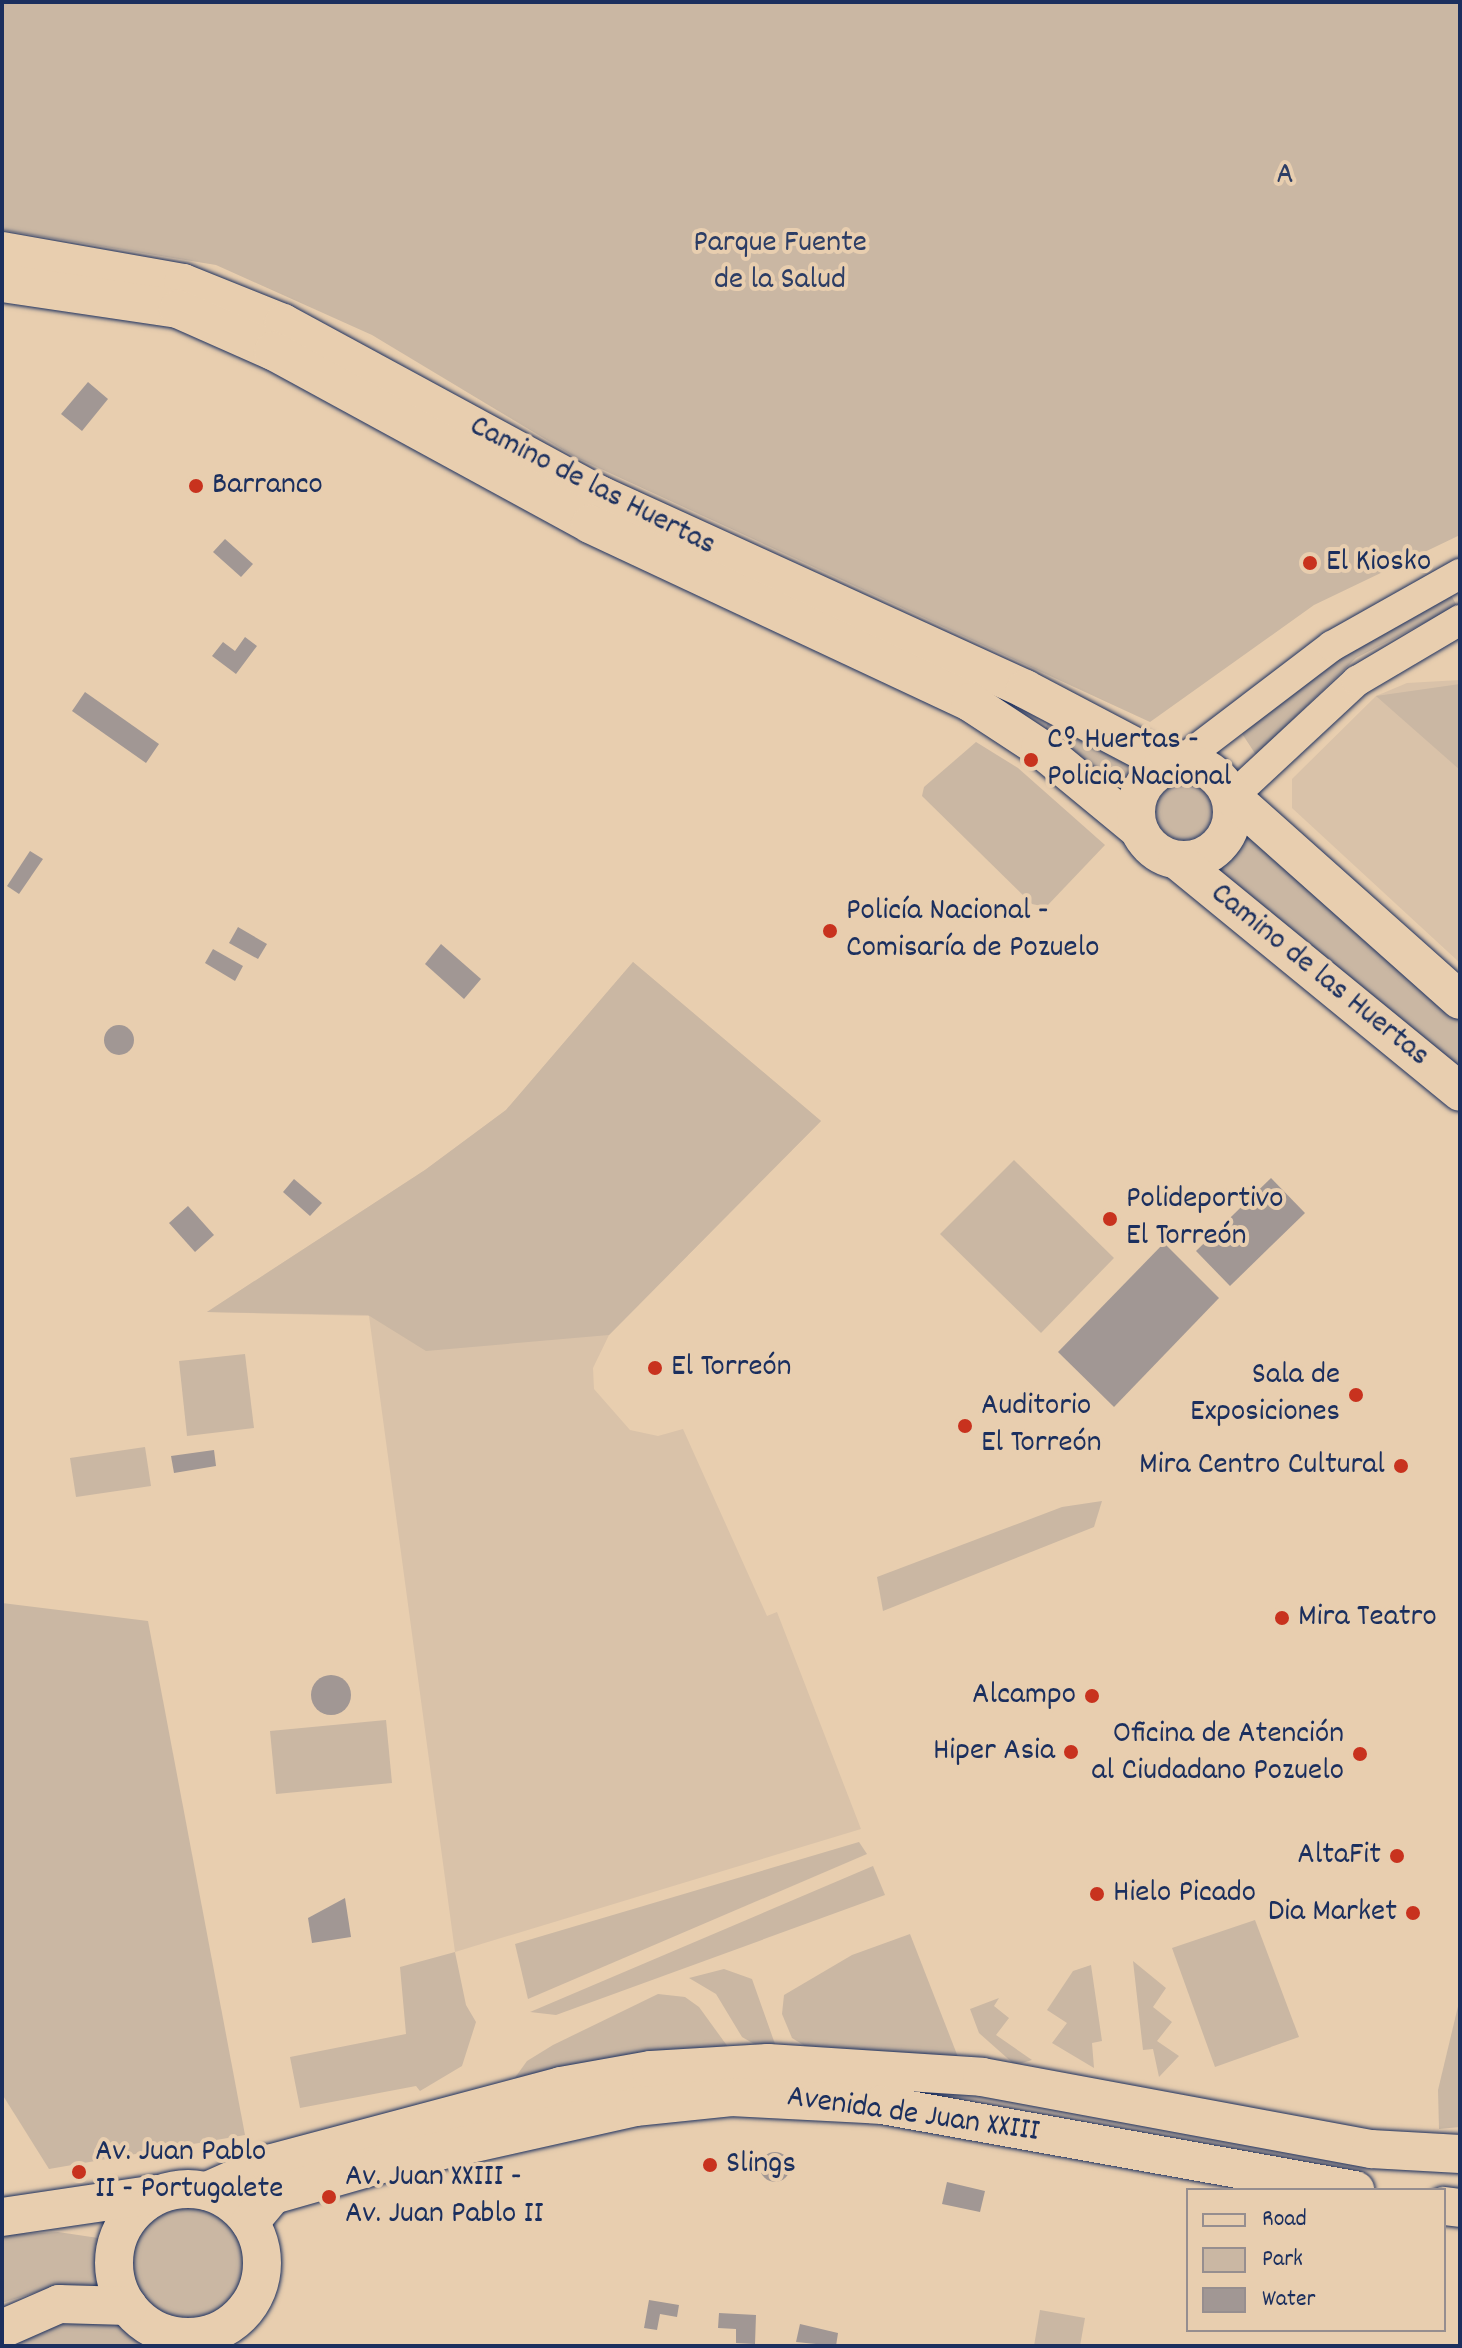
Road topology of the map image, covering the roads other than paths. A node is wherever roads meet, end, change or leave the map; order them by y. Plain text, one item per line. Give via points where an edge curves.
1 (2, 251) edge
2 (2, 283) edge
3 (1460, 574) edge
4 (1460, 620) edge
5 (1174, 764) junction
6 (1232, 797) junction
7 (1138, 829) junction
8 (1177, 860) junction
9 (1460, 1000) edge
10 (1460, 1092) edge
11 (1460, 2154) edge
12 (1344, 2188) edge
13 (207, 2191) junction
14 (161, 2194) junction
15 (2, 2217) edge
16 (250, 2222) junction
17 (128, 2306) junction
18 (2, 2329) edge

1 - 5 main road, Camino de las Huertas via 183,283 283,323 602,496 1025,689
2 - 7 main road, Camino de las Huertas via 178,309 273,351 590,524 970,702 1051,757
3 - 5 street via 1332,646
4 - 6 street via 1357,681
5 - 6 main road via 1205,768
5 - 7 main road via 1140,790
6 - 8 main road via 1228,831 1220,844 1193,860
6 - 9 main road
7 - 8 main road via 1149,847
8 - 10 main road, Camino de las Huertas
11 - 13 main road, Avenida de Juan XXIII via 1371,2149 982,2077 827,2065 651,2070 442,2114 252,2169
12 - 16 main road, Avenida de Juan XXIII via 882,2105 731,2097 635,2107 367,2167 273,2195
13 - 14 main road
13 - 16 main road
14 - 15 main road
14 - 17 main road via 135,2212 118,2238 115,2269
16 - 17 main road via 260,2245 261,2277 249,2307 225,2327 181,2337 148,2325
17 - 18 main road via 59,2304

